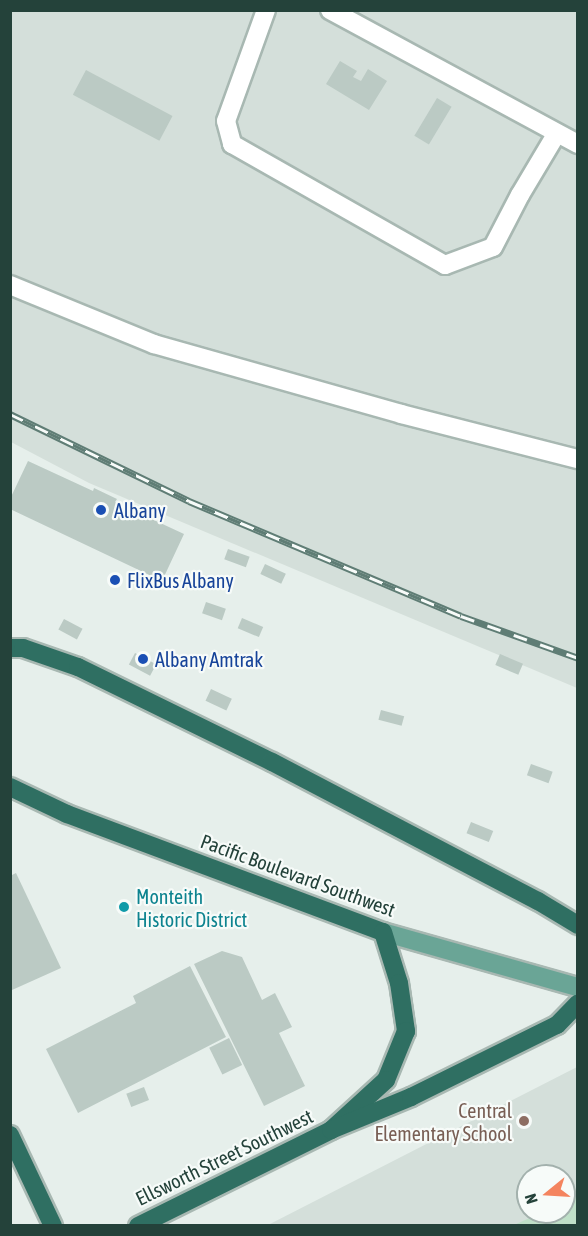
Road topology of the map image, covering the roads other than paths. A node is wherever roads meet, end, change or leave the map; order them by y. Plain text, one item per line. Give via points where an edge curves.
1 (266, 10) edge
2 (330, 10) edge
3 (557, 133) junction
4 (578, 144) edge
5 (10, 285) edge
6 (578, 459) edge
7 (10, 648) edge
8 (10, 787) edge
9 (578, 925) edge
10 (383, 932) junction
11 (578, 987) edge
12 (578, 1003) edge
13 (331, 1130) junction
14 (10, 1135) edge
15 (53, 1226) edge
16 (138, 1226) edge

1 - 3 lane via 226,121 232,144 445,265 493,247
2 - 3 lane
3 - 4 lane
5 - 6 lane via 154,344
7 - 9 highway via 23,648 89,672 282,767
8 - 10 highway, Pacific Boulevard Southwest via 67,814
10 - 11 main road, Pacific Boulevard Southwest
10 - 13 highway via 399,983 406,1031 386,1080
12 - 13 highway via 557,1026 411,1097
13 - 16 highway, Ellsworth Street Southwest
14 - 15 highway

